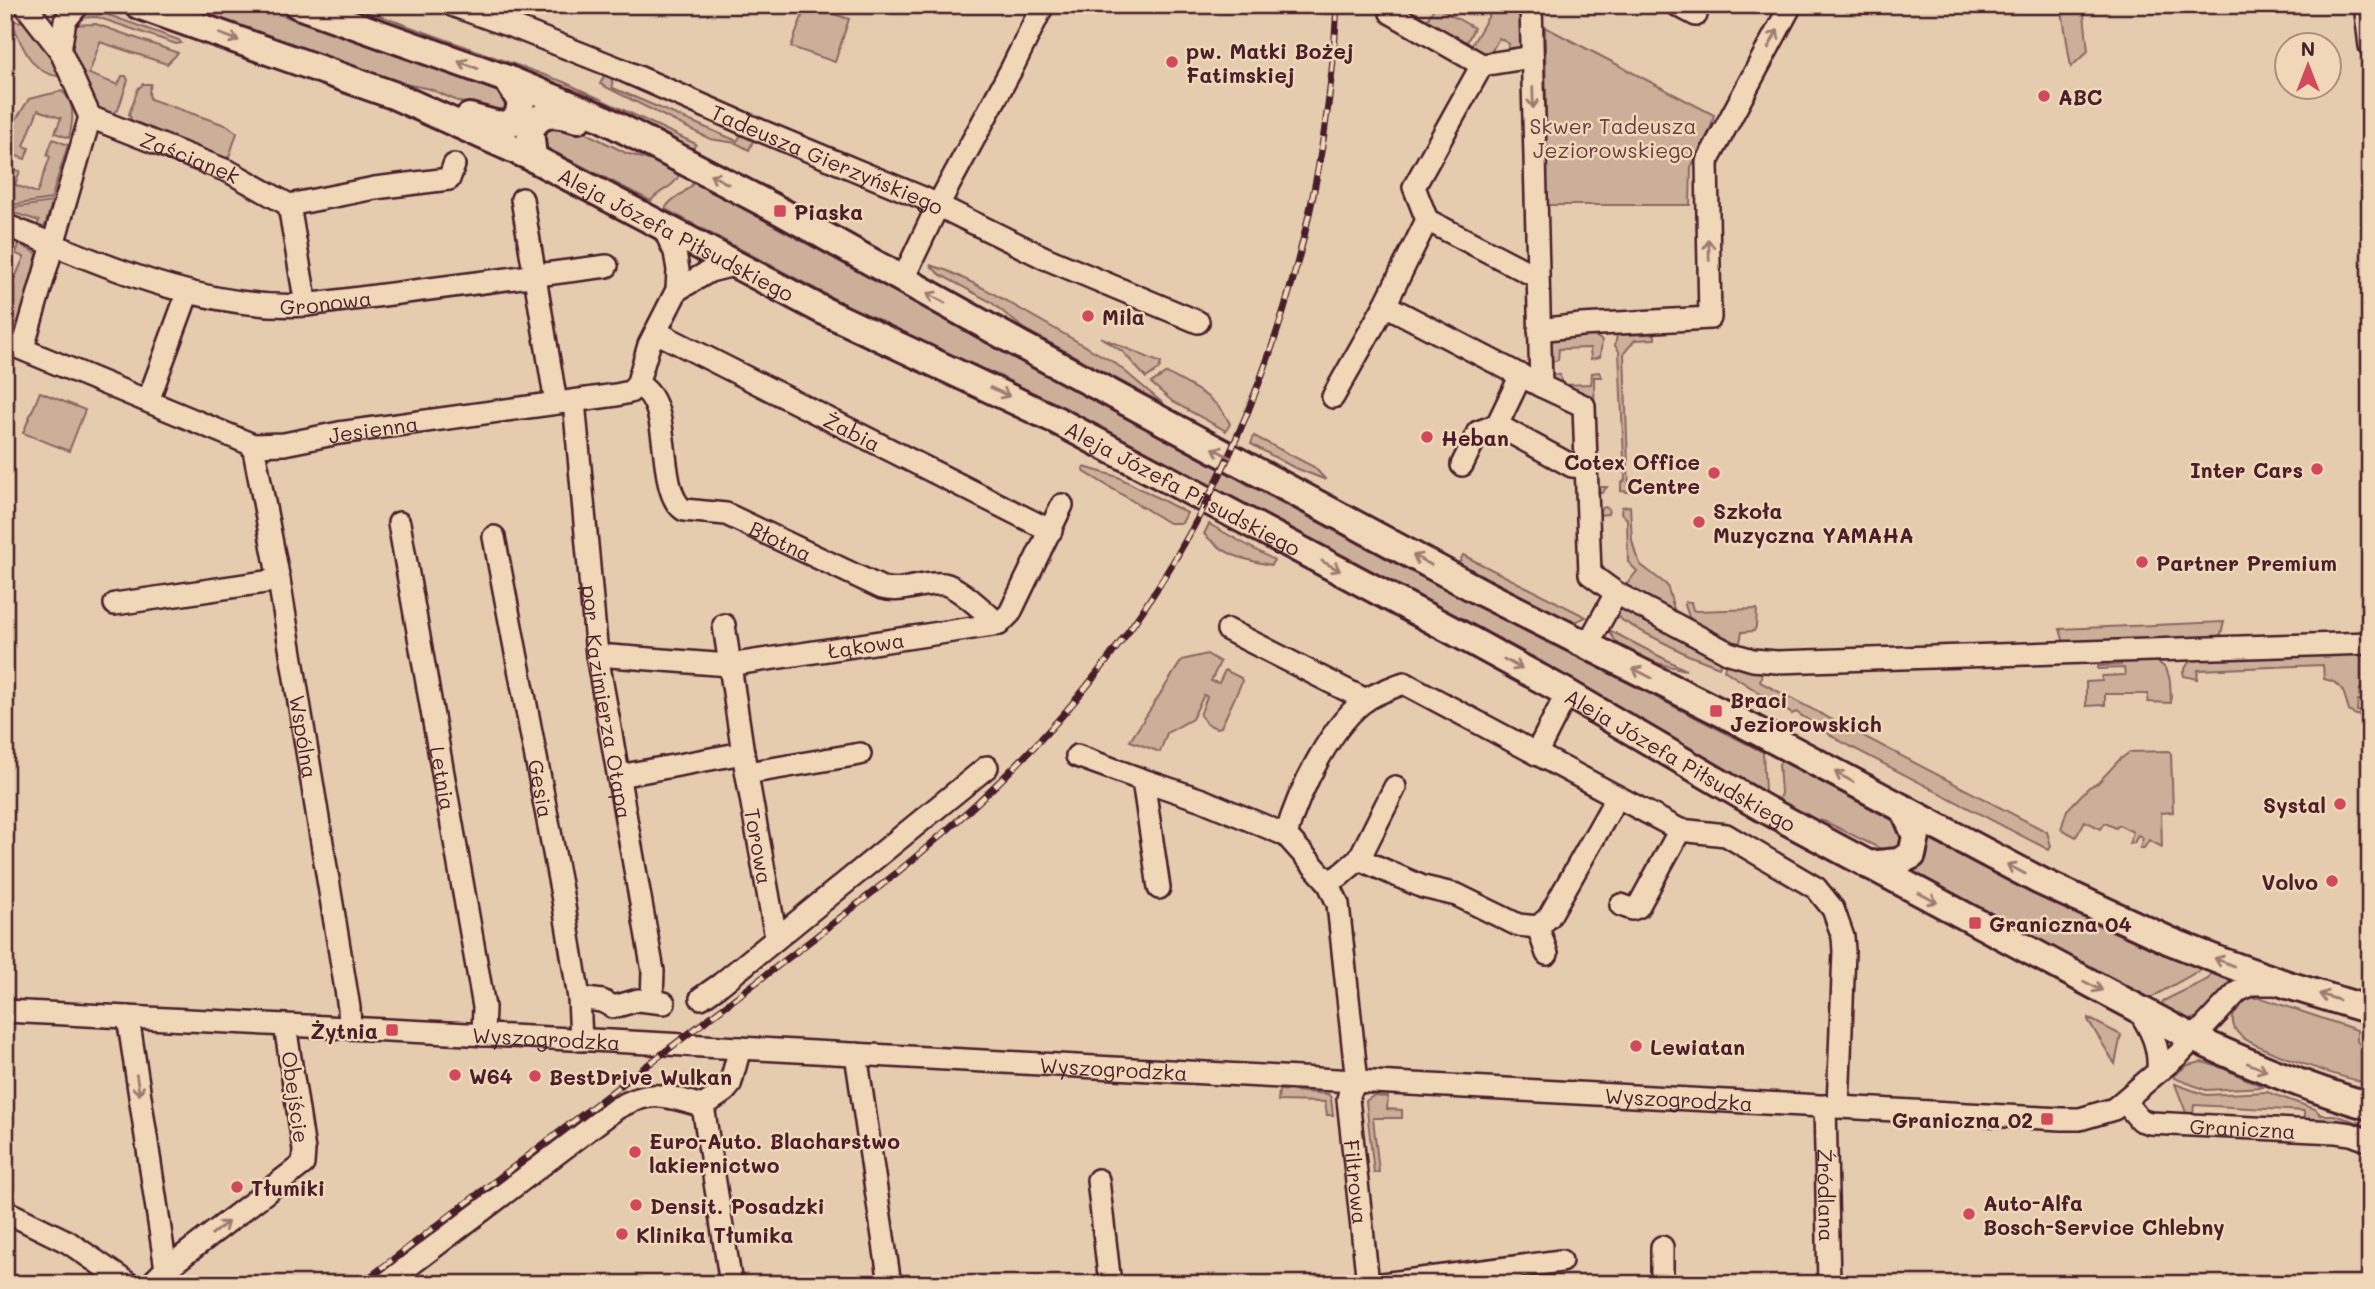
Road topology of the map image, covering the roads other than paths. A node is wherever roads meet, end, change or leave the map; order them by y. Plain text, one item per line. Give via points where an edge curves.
1 (25, 5) edge
2 (78, 5) edge
3 (452, 5) edge
4 (1043, 5) edge
5 (1394, 5) edge
6 (1531, 5) edge
7 (1791, 5) edge
8 (2365, 5) edge
9 (137, 6) edge
10 (305, 6) edge
11 (2370, 46) edge
12 (60, 50) junction
13 (1532, 57) junction
14 (1482, 65) junction
15 (507, 79) junction
16 (393, 95) junction
17 (90, 117) junction
18 (640, 138) junction
19 (533, 158) junction
20 (454, 165) dead end
21 (522, 199) dead end
22 (289, 205) junction
23 (938, 205) junction
24 (1427, 220) junction
25 (5, 225) edge
26 (662, 225) junction
27 (53, 244) junction
28 (738, 264) junction
29 (607, 266) dead end
30 (534, 274) junction
31 (1537, 277) junction
32 (902, 279) junction
33 (677, 290) junction
34 (188, 292) junction
35 (306, 305) junction
36 (1385, 305) junction
37 (1198, 321) dead end
38 (1539, 330) junction
39 (656, 332) junction
40 (14, 345) edge
41 (1521, 375) junction
42 (637, 384) junction
43 (1541, 386) junction
44 (1333, 397) dead end
45 (148, 401) junction
46 (565, 402) junction
47 (1497, 425) junction
48 (253, 445) junction
49 (1462, 465) dead end
50 (1586, 467) junction
51 (1062, 505) dead end
52 (399, 523) dead end
53 (1051, 531) junction
54 (494, 537) dead end
55 (279, 580) junction
56 (1616, 593) junction
57 (116, 604) dead end
58 (999, 624) junction
59 (724, 625) dead end
60 (1228, 630) dead end
61 (2370, 643) edge
62 (1587, 646) junction
63 (597, 655) junction
64 (729, 665) junction
65 (1567, 693) junction
66 (1366, 701) junction
67 (860, 754) dead end
68 (1536, 754) junction
69 (1077, 756) dead end
70 (745, 763) junction
71 (987, 767) dead end
72 (619, 776) junction
73 (1143, 780) junction
74 (1395, 787) dead end
75 (1617, 797) junction
76 (1904, 809) junction
77 (1680, 830) junction
78 (1286, 835) junction
79 (1359, 859) junction
80 (1868, 865) junction
81 (1328, 882) junction
82 (1159, 888) dead end
83 (1621, 905) dead end
84 (1538, 927) junction
85 (776, 938) junction
86 (1547, 954) dead end
87 (2288, 985) junction
88 (579, 998) junction
89 (701, 998) dead end
90 (614, 1007) junction
91 (2137, 1008) junction
92 (2370, 1010) edge
93 (5, 1011) edge
94 (128, 1017) junction
95 (285, 1025) junction
96 (349, 1028) junction
97 (483, 1035) junction
98 (2195, 1039) junction
99 (581, 1040) junction
100 (611, 1041) junction
101 (740, 1048) junction
102 (856, 1055) junction
103 (2158, 1072) junction
104 (1357, 1082) junction
105 (2370, 1091) edge
106 (2332, 1096) junction
107 (2124, 1101) junction
108 (703, 1106) junction
109 (2370, 1106) edge
110 (1831, 1107) junction
111 (2370, 1141) edge
112 (1098, 1180) dead end
113 (5, 1211) edge
114 (1662, 1247) dead end
115 (1561, 1261) dead end
116 (158, 1277) edge
117 (129, 1284) edge
118 (385, 1284) edge
119 (731, 1284) edge
120 (890, 1284) edge
121 (1110, 1284) edge
122 (1368, 1284) edge
123 (1382, 1284) edge
124 (1662, 1284) edge
125 (1829, 1284) edge

1 - 12 street
2 - 12 street via 65,21
3 - 23 street, Tadeusza Gierzyńskiego via 581,52
4 - 23 street
5 - 14 street via 1391,13
6 - 13 street
38 -> 7 street via 1710,318 1707,162
8 - 11 street
9 -> 16 main road, Aleja Józefa Piłsudskiego
15 -> 10 main road
12 - 17 street
13 - 14 street
13 -> 31 street
14 - 24 street via 1414,187
15 - 16 main road via 521,102 518,117 508,125
15 - 18 main road
16 - 19 main road, Aleja Józefa Piłsudskiego
17 - 22 street, Zaścianek via 230,172
17 - 27 street, Jesienna
18 - 19 main road via 548,113 530,130
32 -> 18 main road
19 - 26 main road, Aleja Józefa Piłsudskiego
20 - 22 street via 449,179
21 - 30 street, por. Kazimierza Otapa
22 - 35 street
23 - 32 street
23 - 37 street, Tadeusza Gierzyńskiego via 1045,258
24 - 31 street
24 - 36 street
25 - 27 street, Gronowa
26 - 28 main road, Aleja Józefa Piłsudskiego
26 - 33 street via 675,252
27 - 34 street, Gronowa
27 - 40 street, Jesienna via 33,320
28 - 33 street via 710,271
28 -> 65 main road, Aleja Józefa Piłsudskiego via 822,310 1056,420
29 - 30 street, Gronowa
30 - 35 street, Gronowa
30 - 46 street, por. Kazimierza Otapa
31 - 38 street
62 -> 32 main road
33 - 39 street
34 - 35 street, Gronowa via 256,304
34 - 45 street
36 - 41 street
36 - 44 street
38 - 43 street
39 - 42 street
39 - 53 street, Żabia
40 - 45 street, Jesienna
41 - 43 street
41 - 47 street
42 - 46 street, Jesienna via 630,391
42 - 58 street, Błotna via 652,394 672,492 684,510 726,514 882,588 945,584
43 - 50 street via 1584,406
45 - 48 street, Jesienna
46 - 48 street, Jesienna
46 - 63 street, por. Kazimierza Otapa
47 - 49 street via 1478,432
47 - 50 street via 1572,466
48 - 55 street, Wspólna
50 - 56 street via 1590,574
51 - 53 street
52 - 97 street, Letnia via 485,1011
53 - 58 street via 1010,613
54 - 88 street, Gęsia
55 - 57 street
55 - 96 street, Wspólna
56 - 61 street via 1729,653 1777,662
56 - 62 street
58 - 64 street, Łąkowa
59 - 64 street, Torowa
60 - 66 street
76 -> 62 main road
63 - 64 street, Łąkowa
63 - 72 street, por. Kazimierza Otapa
64 - 70 street, Torowa
65 - 68 street
65 - 80 main road, Aleja Józefa Piłsudskiego
66 - 68 street via 1404,682
66 - 78 street via 1346,721 1307,779
67 - 70 street
68 - 75 street
69 - 73 street
70 - 72 street
70 - 85 street, Torowa
71 - 85 street
72 - 90 street, por. Kazimierza Otapa via 659,1002
73 - 78 street
73 - 82 street
74 - 79 street
75 - 77 street
75 - 84 street via 1549,917
76 - 80 main road via 1916,836 1912,855 1898,862
87 -> 76 main road via 2130,923
77 - 83 street via 1638,907
77 - 110 street, Źródlana via 1726,835 1816,888 1833,909 1844,951
78 - 81 street
79 - 81 street
79 - 84 street via 1423,887 1457,895 1518,925
80 -> 91 main road, Aleja Józefa Piłsudskiego
81 - 104 street, Filtrowa via 1339,912
84 - 86 street
85 - 89 street
92 -> 87 main road, Wyszogrodzka
87 - 98 street, Wyszogrodzka via 2246,986
88 - 90 street
88 - 99 street, Gęsia
90 - 100 street
91 - 98 main road, Aleja Józefa Piłsudskiego
91 - 103 street via 2153,1035
93 - 94 street, Wyszogrodzka
94 - 95 street, Wyszogrodzka
94 -> 116 street, Obejście
95 - 96 street, Wyszogrodzka
116 -> 95 street, Obejście via 303,1164
96 - 97 street, Wyszogrodzka
97 - 99 street, Wyszogrodzka
98 - 103 street, Wyszogrodzka
98 -> 106 main road
99 - 100 street, Wyszogrodzka
100 - 101 street, Wyszogrodzka
101 - 102 street, Wyszogrodzka
101 - 108 street via 730,1085
102 - 104 street, Wyszogrodzka
102 - 120 street
103 - 107 street, Wyszogrodzka
104 - 110 street, Wyszogrodzka
104 - 122 street, Filtrowa via 1348,1099
105 - 106 street
106 - 109 main road
107 - 110 street, Wyszogrodzka via 2080,1119
107 - 111 street, Graniczna via 2140,1120 2150,1123 2336,1132
108 - 118 street via 653,1094 617,1108
108 - 119 street
110 - 125 street, Źródlana
112 - 121 street
113 - 117 street via 68,1242
114 - 124 street
115 - 123 street

